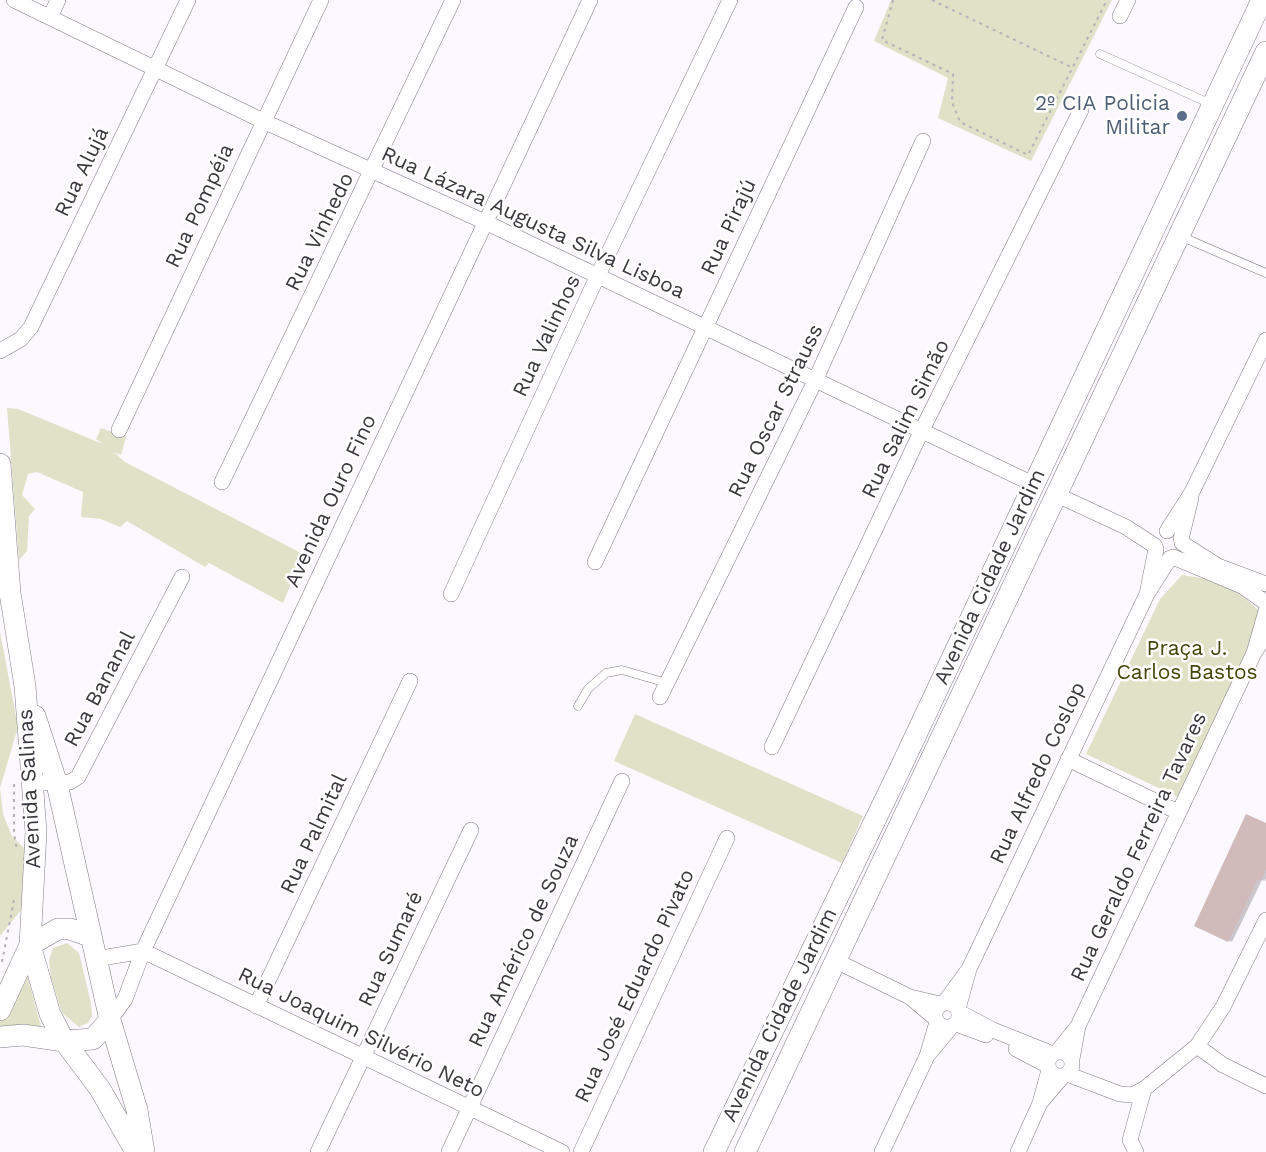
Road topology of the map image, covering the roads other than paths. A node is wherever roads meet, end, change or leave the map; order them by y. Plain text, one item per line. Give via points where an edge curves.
1 (14, 0) edge
2 (58, 0) edge
3 (188, 0) edge
4 (321, 0) edge
5 (453, 0) edge
6 (590, 0) edge
7 (730, 0) edge
8 (1128, 0) edge
9 (1262, 0) edge
10 (856, 8) dead end
11 (1120, 16) dead end
12 (50, 17) junction
13 (1266, 52) edge
14 (1100, 54) dead end
15 (156, 68) junction
16 (1212, 105) junction
17 (1081, 110) dead end
18 (1234, 116) junction
19 (263, 121) junction
20 (923, 141) dead end
21 (373, 170) junction
22 (485, 222) junction
23 (1180, 236) junction
24 (1266, 273) edge
25 (598, 275) junction
26 (705, 328) junction
27 (1266, 340) edge
28 (0, 351) edge
29 (815, 381) junction
30 (119, 430) dead end
31 (922, 430) junction
32 (0, 464) edge
33 (222, 482) dead end
34 (1033, 484) junction
35 (1192, 492) junction
36 (1055, 495) junction
37 (1160, 540) junction
38 (1181, 541) junction
39 (1171, 558) junction
40 (595, 562) dead end
41 (182, 577) dead end
42 (1266, 584) edge
43 (1266, 593) edge
44 (451, 594) dead end
45 (1147, 594) junction
46 (1266, 603) edge
47 (1266, 611) edge
48 (1266, 635) edge
49 (1254, 652) junction
50 (410, 681) dead end
51 (25, 686) junction
52 (664, 690) joint
53 (578, 706) dead end
54 (772, 747) dead end
55 (1068, 759) junction
56 (898, 773) junction
57 (24, 780) junction
58 (622, 781) dead end
59 (920, 783) junction
60 (57, 784) junction
61 (1178, 812) junction
62 (471, 830) dead end
63 (727, 838) dead end
64 (1266, 920) edge
65 (90, 936) junction
66 (30, 945) junction
67 (143, 951) junction
68 (96, 960) junction
69 (836, 961) junction
70 (256, 1006) junction
71 (0, 1010) edge
72 (947, 1015) junction
73 (778, 1018) junction
74 (111, 1020) junction
75 (804, 1029) junction
76 (0, 1037) edge
77 (64, 1041) junction
78 (1197, 1046) junction
79 (364, 1056) junction
80 (1060, 1064) junction
81 (1266, 1086) edge
82 (1144, 1089) junction
83 (470, 1109) junction
84 (136, 1152) edge
85 (144, 1152) edge
86 (318, 1152) edge
87 (449, 1152) edge
88 (562, 1152) edge
89 (581, 1152) edge
90 (714, 1152) edge
91 (745, 1152) edge
92 (882, 1152) edge
93 (1018, 1152) edge
94 (1136, 1152) edge

1 - 12 street, Rua Lázara Augusta Silva Lisboa
2 - 12 street
3 - 15 street, Rua Alujá
4 - 19 street, Rua Pompéia
5 - 21 street, Rua Vinhedo
6 - 22 street, Avenida Ouro Fino
7 - 25 street, Rua Valinhos
8 - 11 street
9 - 16 main road, Avenida Cidade Jardim
10 - 26 street, Rua Pirajú
12 - 15 street, Rua Lázara Augusta Silva Lisboa
13 - 18 main road, Avenida Cidade Jardim
14 - 16 lane
15 - 19 street, Rua Lázara Augusta Silva Lisboa
15 - 28 street, Rua Alujá via 31,327 21,339
16 - 18 main road
16 - 34 main road, Avenida Cidade Jardim
17 - 31 street, Rua Salim Simão
18 - 23 main road, Avenida Cidade Jardim
19 - 21 street, Rua Lázara Augusta Silva Lisboa
19 - 30 street, Rua Pompéia
20 - 29 street, Rua Oscar Strauss
21 - 22 street, Rua Lázara Augusta Silva Lisboa
21 - 33 street, Rua Vinhedo
22 - 25 street, Rua Lázara Augusta Silva Lisboa
22 - 67 street, Avenida Ouro Fino
23 - 24 lane
23 - 36 main road, Avenida Cidade Jardim
25 - 26 street, Rua Lázara Augusta Silva Lisboa
25 - 44 street, Rua Valinhos
26 - 29 street, Rua Lázara Augusta Silva Lisboa
26 - 40 street, Rua Pirajú
27 - 35 street
29 - 31 street, Rua Lázara Augusta Silva Lisboa
29 - 52 street, Rua Oscar Strauss
31 - 34 street, Rua Lázara Augusta Silva Lisboa
31 - 54 street, Rua Salim Simão
32 - 51 main road, Avenida Salinas via 10,593
34 - 56 main road, Avenida Cidade Jardim
35 - 37 street
35 - 38 street
36 - 37 street
36 - 59 main road, Avenida Cidade Jardim
37 - 38 street via 1175,533
37 - 39 street via 1161,555
37 - 45 street
38 - 39 street via 1180,552
38 - 42 street via 1218,566
39 - 45 street
39 - 46 street via 1242,586
41 - 60 street, Rua Bananal via 78,777
43 - 46 street
45 - 55 street, Rua Alfredo Coslop
47 - 49 street
48 - 49 street
49 - 61 street, Rua Geraldo Ferreira Tavares
50 - 70 street, Rua Palmital
51 - 57 main road, Avenida Salinas
51 - 60 main road, Avenida Salinas
52 - 53 lane via 622,670 606,673 588,689
55 - 61 street
55 - 72 street, Rua Alfredo Coslop
56 - 59 main road
56 - 73 main road, Avenida Cidade Jardim
57 - 60 street
57 - 66 main road, Avenida Salinas via 36,857
58 - 83 street, Rua Américo de Souza
59 - 69 main road, Avenida Cidade Jardim
60 - 65 main road, Avenida Salinas
61 - 80 street, Rua Geraldo Ferreira Tavares
62 - 79 street, Rua Sumaré
63 - 89 street, Rua José Eduardo Pivato
64 - 78 street via 1222,1007
65 - 66 main road via 58,929
65 - 68 main road, Avenida Salinas
66 - 71 main road
66 - 77 main road, Avenida Salinas via 50,1014
67 - 68 street
67 - 70 street, Rua Joaquim Silvério Neto
67 - 74 street, Avenida Ouro Fino via 125,999
68 - 74 main road, Avenida Salinas
69 - 72 street
69 - 75 main road, Avenida Cidade Jardim
70 - 79 street, Rua Joaquim Silvério Neto
72 - 80 street
72 - 92 street, Rua Alfredo Coslop
73 - 75 main road
73 - 90 main road, Avenida Cidade Jardim
74 - 77 main road via 93,1039
74 - 85 main road, Avenida Salinas via 137,1110
75 - 91 main road, Avenida Cidade Jardim
76 - 77 main road via 26,1035
77 - 84 main road, Avenida Salinas via 100,1089
78 - 81 street via 1222,1065
78 - 82 street
79 - 83 street, Rua Joaquim Silvério Neto
79 - 86 street, Rua Sumaré
80 - 82 street via 1120,1094 1132,1095
80 - 93 street, Rua Geraldo Ferreira Tavares
82 - 94 street via 1130,1140
83 - 87 street, Rua Américo de Souza
83 - 88 street, Rua Joaquim Silvério Neto

